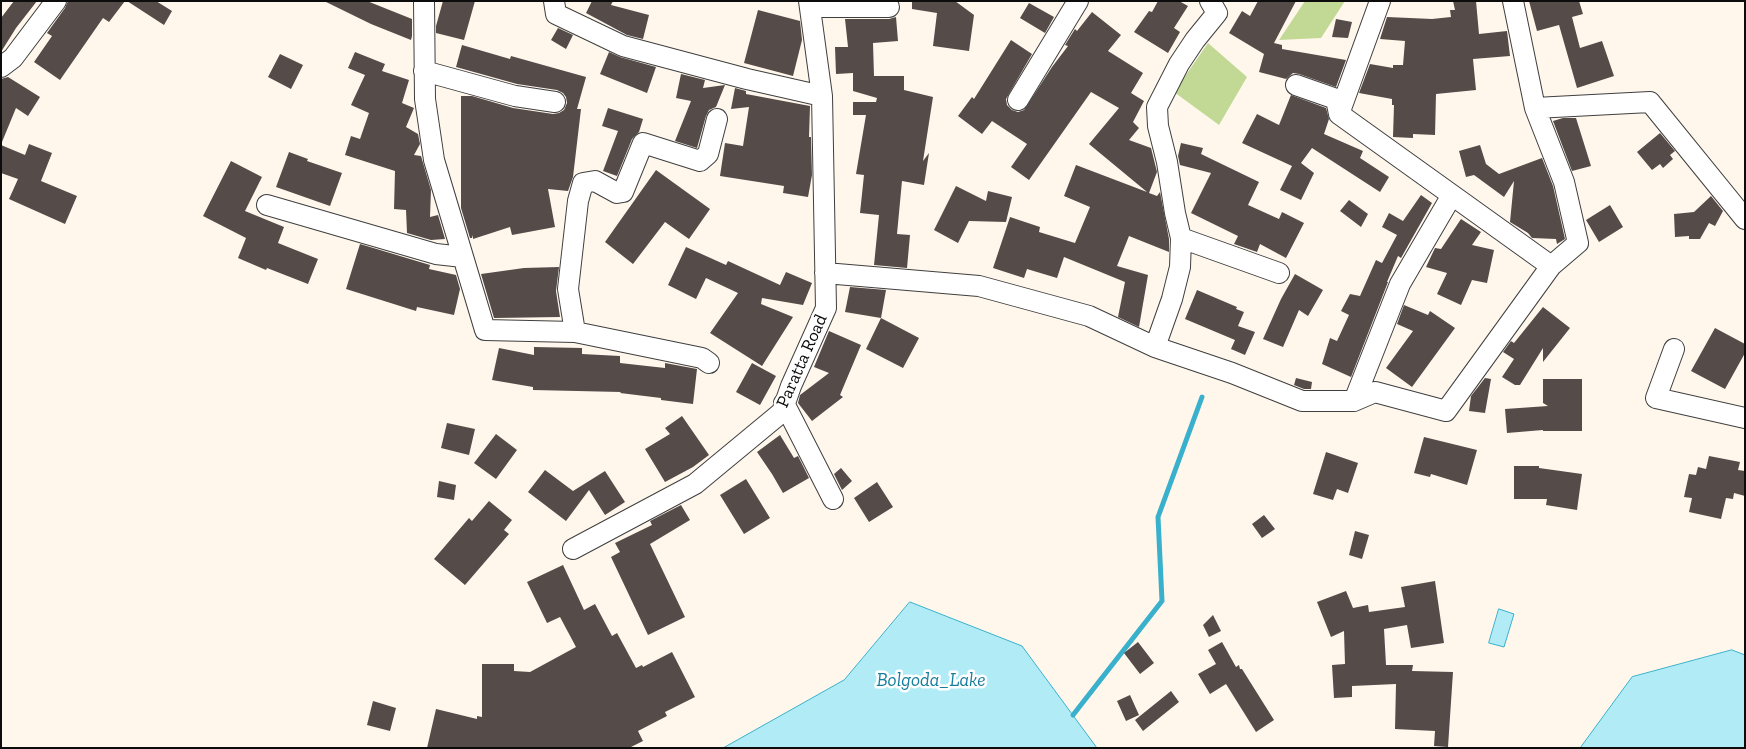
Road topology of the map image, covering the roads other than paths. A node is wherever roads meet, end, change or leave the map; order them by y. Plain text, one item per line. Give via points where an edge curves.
1 (56, 1) edge
2 (424, 1) edge
3 (554, 1) edge
4 (1078, 1) edge
5 (1210, 1) edge
6 (1380, 1) edge
7 (1514, 2) edge
8 (809, 4) edge
9 (889, 7) dead end
10 (1, 67) edge
11 (424, 71) junction
12 (1296, 85) dead end
13 (822, 96) junction
14 (1018, 100) dead end
15 (554, 102) dead end
16 (1535, 108) junction
17 (1338, 114) junction
18 (717, 119) dead end
19 (1452, 195) junction
20 (267, 205) dead end
21 (1745, 219) edge
22 (1181, 238) junction
23 (463, 257) junction
24 (1551, 266) junction
25 (1279, 272) dead end
26 (825, 273) junction
27 (575, 332) junction
28 (1155, 347) junction
29 (1674, 349) dead end
30 (709, 363) dead end
31 (1354, 401) junction
32 (784, 403) junction
33 (1745, 418) edge
34 (834, 499) dead end
35 (572, 549) dead end

1 - 10 street via 13,58
2 - 11 street
3 - 13 street via 556,14 623,46
4 - 14 street
5 - 22 street via 1217,13 1184,56 1157,107
6 - 17 street
7 - 16 street
8 - 9 street
8 - 13 street, Paratta Road
11 - 15 street via 515,96
11 - 23 street via 434,160
12 - 17 street via 1336,99
13 - 26 street, Paratta Road
16 - 21 street via 1650,102
16 - 24 street via 1564,182 1578,243
17 - 19 street
18 - 27 street via 708,154 700,161 643,143 624,192 617,193 595,181 583,183 568,289
19 - 24 street
19 - 31 street via 1400,284
20 - 23 street via 436,254
22 - 25 street
22 - 28 street via 1178,275
23 - 27 street via 485,330
24 - 31 street via 1446,411 1375,392
26 - 28 street via 979,286 1089,316
26 - 32 street, Paratta Road via 826,308
27 - 30 street via 702,358
28 - 31 street via 1302,401
29 - 33 street via 1656,398
32 - 34 street
32 - 35 street, Paratta Road via 782,412 695,484

